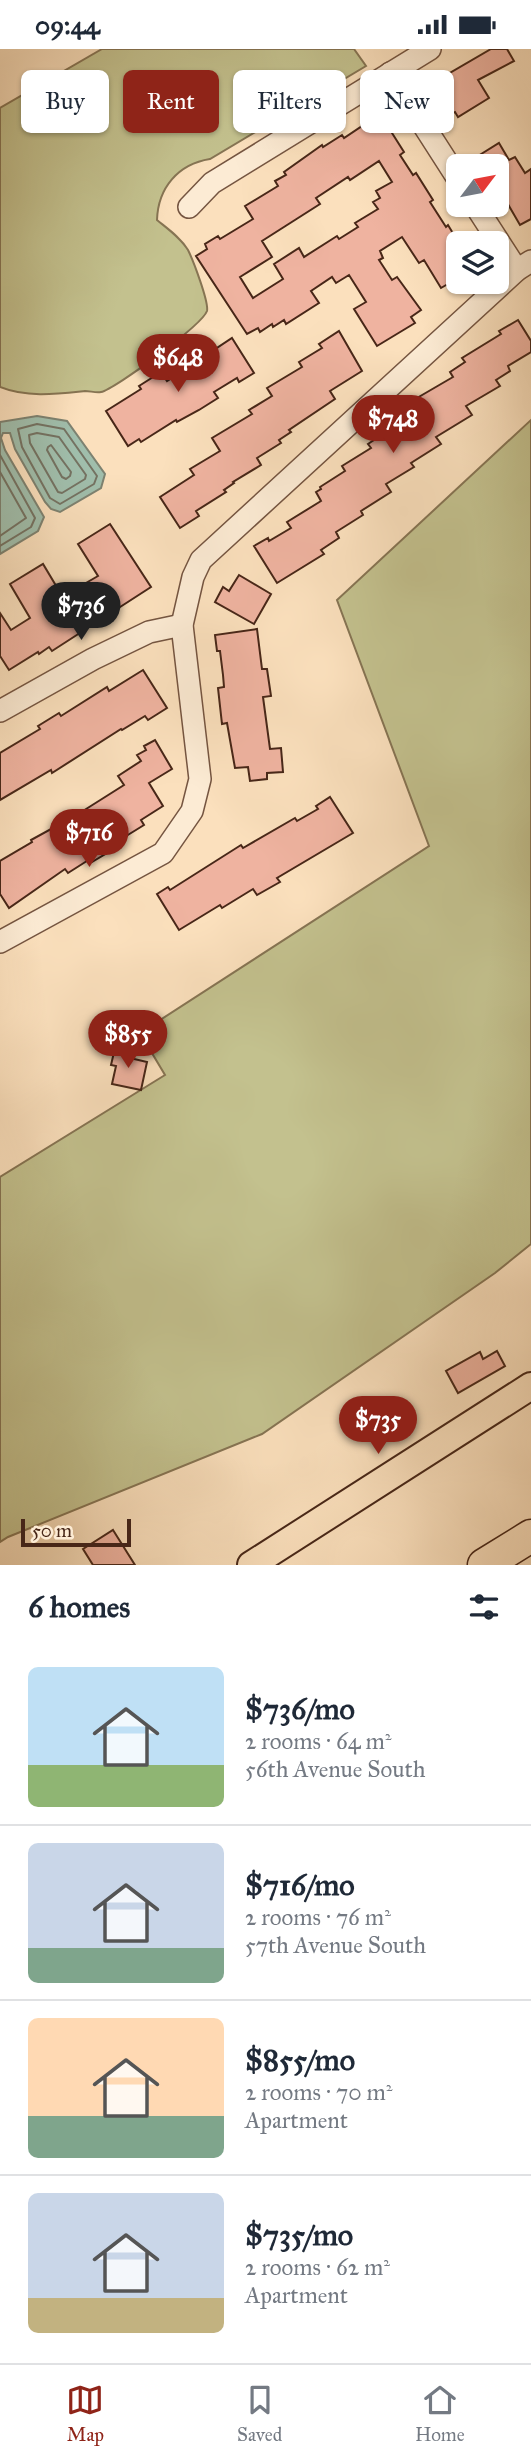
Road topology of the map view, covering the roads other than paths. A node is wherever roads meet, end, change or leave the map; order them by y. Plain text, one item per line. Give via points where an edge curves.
1 (430, 49) edge
2 (395, 70) edge
3 (360, 92) edge
4 (428, 133) edge
5 (446, 160) edge
6 (189, 207) dead end
7 (485, 217) edge
8 (524, 266) edge
9 (182, 625) junction
10 (0, 712) edge
11 (0, 941) edge
12 (531, 1386) edge
13 (531, 1536) edge
14 (251, 1565) edge
15 (484, 1565) edge

1 - 2 street
3 - 6 street via 212,183
4 - 5 street
7 - 8 street
8 - 9 street via 211,549 193,577
9 - 10 street via 149,632
9 - 11 street via 200,779 192,811 163,853
12 - 14 main road
13 - 15 highway

